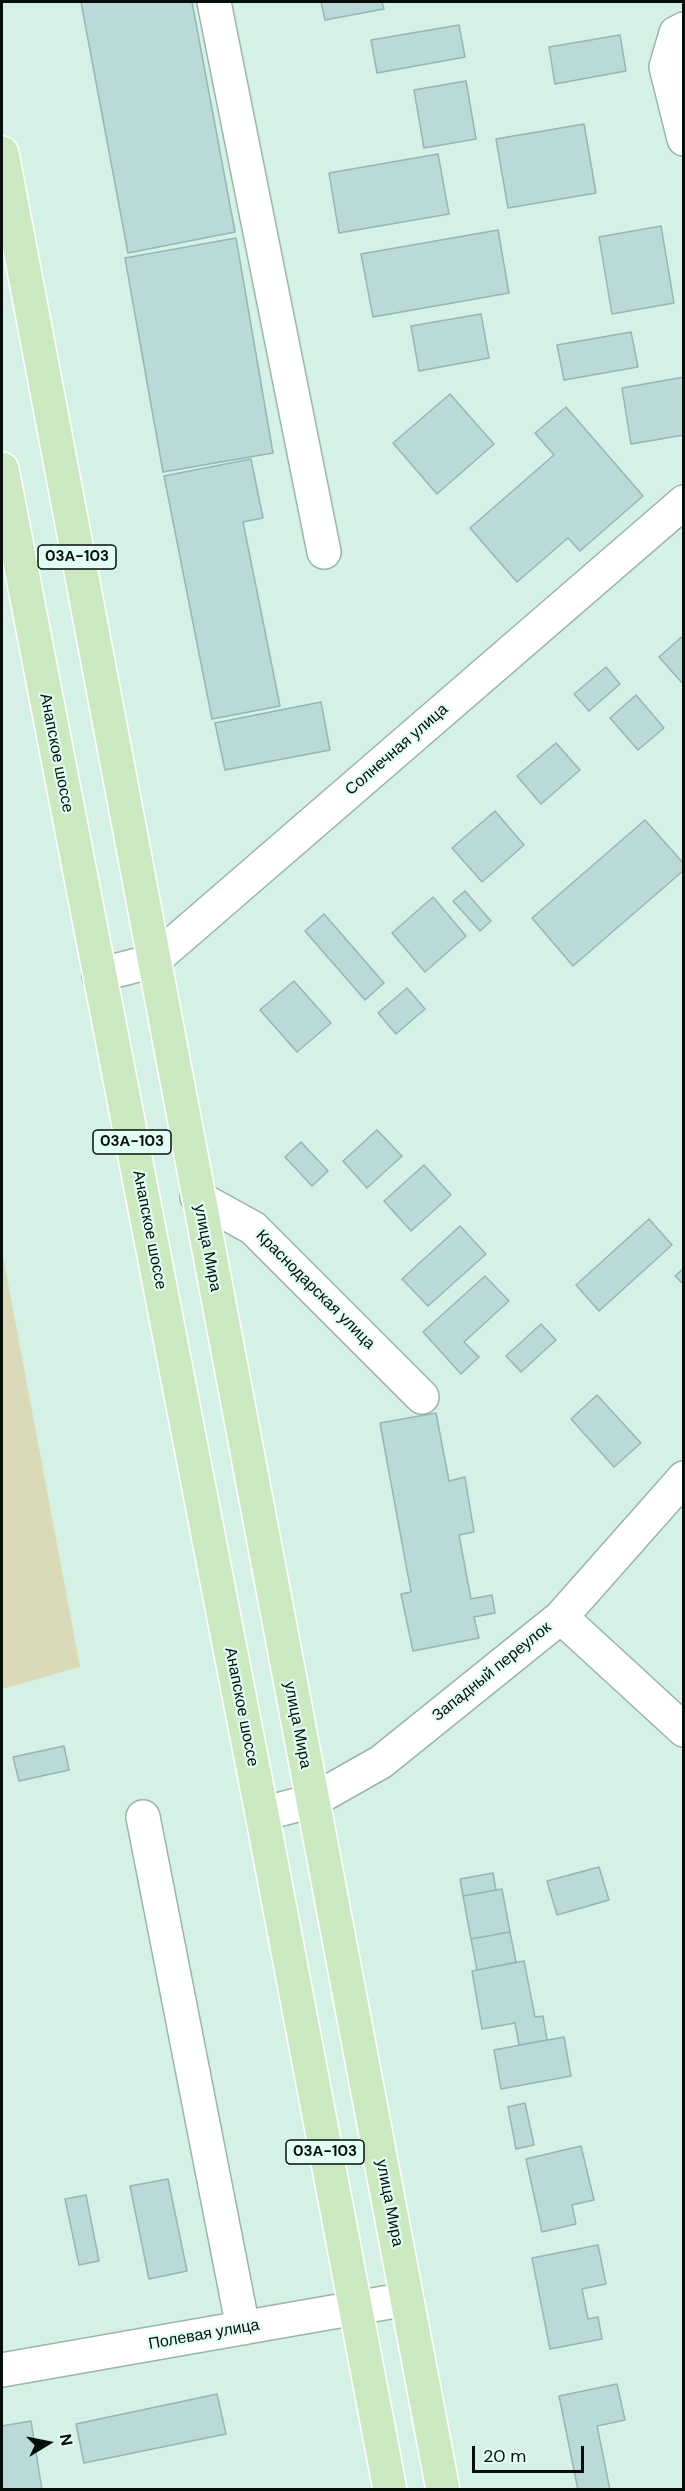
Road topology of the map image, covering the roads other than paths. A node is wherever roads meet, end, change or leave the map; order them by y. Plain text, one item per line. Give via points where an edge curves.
1 (214, 2) edge
2 (684, 29) edge
3 (684, 139) edge
4 (2, 153) edge
5 (2, 469) edge
6 (684, 502) edge
7 (324, 552) dead end
8 (153, 961) junction
9 (99, 975) junction
10 (197, 1197) junction
11 (422, 1397) dead end
12 (684, 1478) edge
13 (561, 1617) junction
14 (684, 1730) edge
15 (312, 1801) junction
16 (262, 1814) junction
17 (143, 1817) dead end
18 (407, 2299) junction
19 (355, 2308) junction
20 (243, 2328) junction
21 (2, 2370) edge
22 (390, 2490) edge
23 (443, 2490) edge

1 - 7 street
2 - 3 street via 676,33 666,67
4 - 8 main road, 03А-103
5 - 9 main road, Анапское шоссе / 03А-103
6 - 8 street, Солнечная улица
8 - 9 street, Солнечная улица
8 - 10 main road, улица Мира / 03А-103
9 - 16 main road, Анапское шоссе / 03А-103
10 - 11 street, Краснодарская улица via 252,1228
10 - 15 main road, улица Мира / 03А-103
12 - 13 street, Западный переулок
13 - 14 street
13 - 15 street, Западный переулок via 381,1762
15 - 16 street, Западный переулок
15 - 18 main road, улица Мира / 03А-103
16 - 19 main road, 03А-103
17 - 20 street
18 - 19 street, Полевая улица
18 - 23 main road, улица Мира / 03А-103
19 - 20 street, Полевая улица
19 - 22 main road, 03А-103
20 - 21 street, Полевая улица

